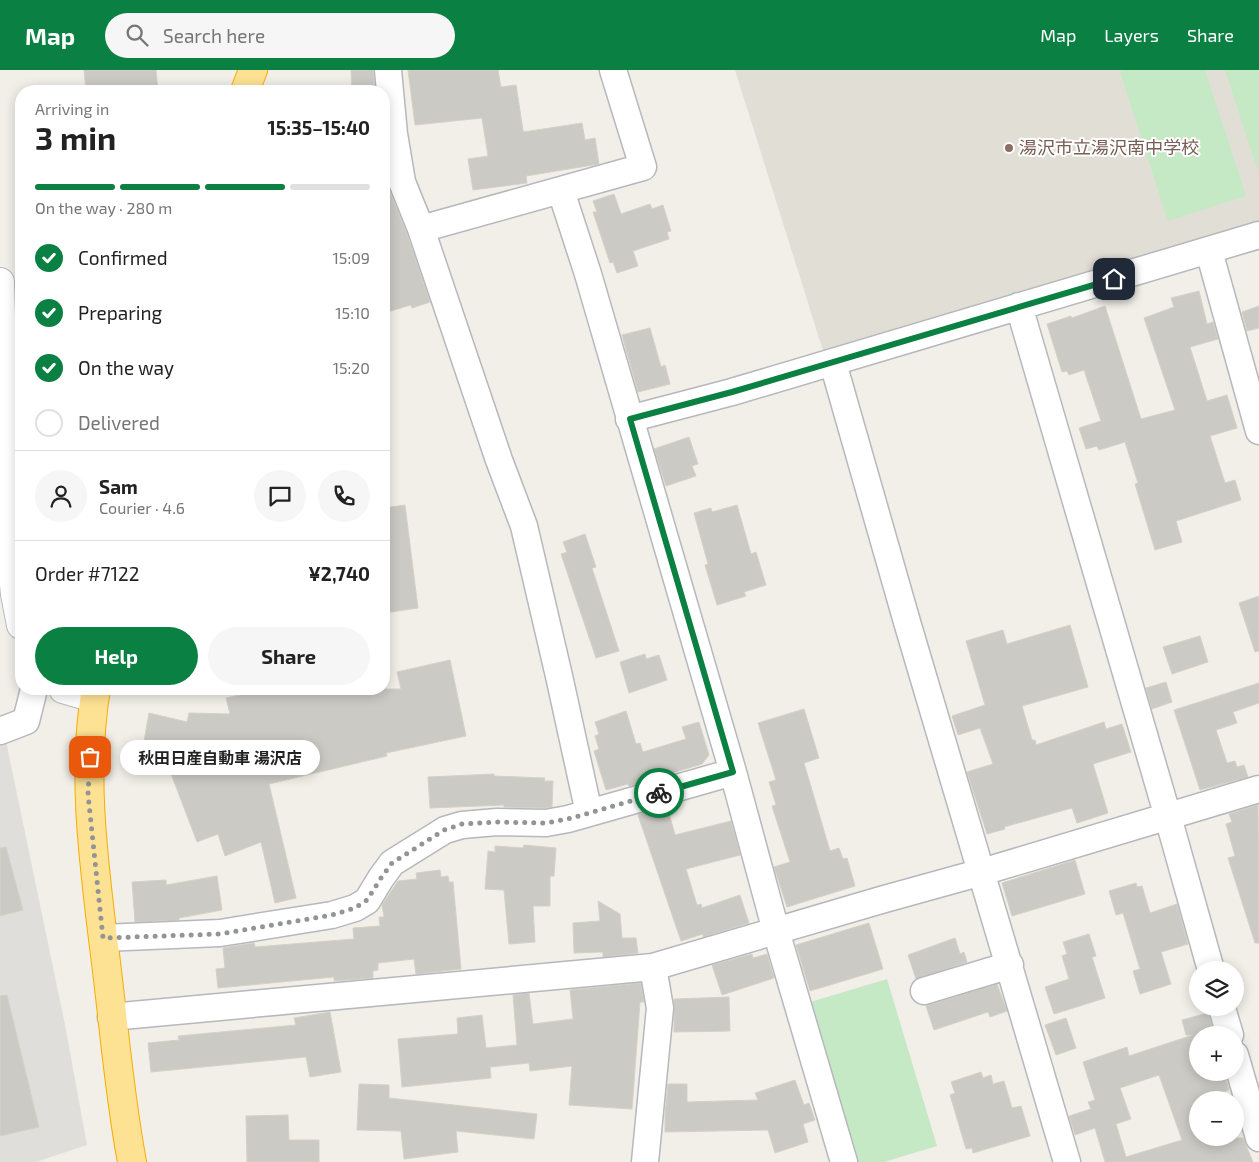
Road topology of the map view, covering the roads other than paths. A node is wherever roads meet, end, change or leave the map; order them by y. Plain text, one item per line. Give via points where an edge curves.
1 (253, 70) edge
2 (388, 70) edge
3 (613, 70) edge
4 (247, 85) edge
5 (389, 85) edge
6 (390, 91) edge
7 (562, 191) junction
8 (421, 229) junction
9 (1259, 235) edge
10 (1209, 251) junction
11 (0, 282) edge
12 (1019, 306) junction
13 (833, 363) junction
14 (630, 419) junction
15 (1259, 431) edge
16 (15, 594) edge
17 (32, 695) edge
18 (95, 695) edge
19 (0, 731) edge
20 (733, 772) junction
21 (1259, 789) edge
22 (588, 813) junction
23 (1168, 817) junction
24 (982, 872) junction
25 (776, 931) junction
26 (103, 938) junction
27 (1208, 961) edge
28 (1010, 966) junction
29 (654, 967) junction
30 (924, 991) dead end
31 (111, 1017) junction
32 (1243, 1081) edge
33 (1259, 1138) edge
34 (132, 1162) edge
35 (645, 1162) edge
36 (844, 1162) edge
37 (1067, 1162) edge

1 - 4 highway
2 - 5 street
3 - 7 street via 643,167
6 - 8 street via 402,182
7 - 8 street
7 - 14 street
8 - 22 street via 524,526
9 - 10 street
10 - 12 street
10 - 15 street
11 - 16 main road via 7,518
12 - 13 street
12 - 23 street
13 - 14 street
13 - 24 street
14 - 20 street
17 - 19 street via 26,721
18 - 26 highway via 88,794
20 - 22 street
20 - 25 street
21 - 23 street
22 - 26 street via 546,823 462,824 444,830 392,863 367,900 355,908 332,915 220,934
23 - 24 street
23 - 27 street
24 - 25 street
24 - 28 street
25 - 29 street
25 - 36 street
26 - 31 highway
28 - 30 street
28 - 37 street
29 - 31 street
29 - 35 street via 660,1008
31 - 34 highway
32 - 33 street

